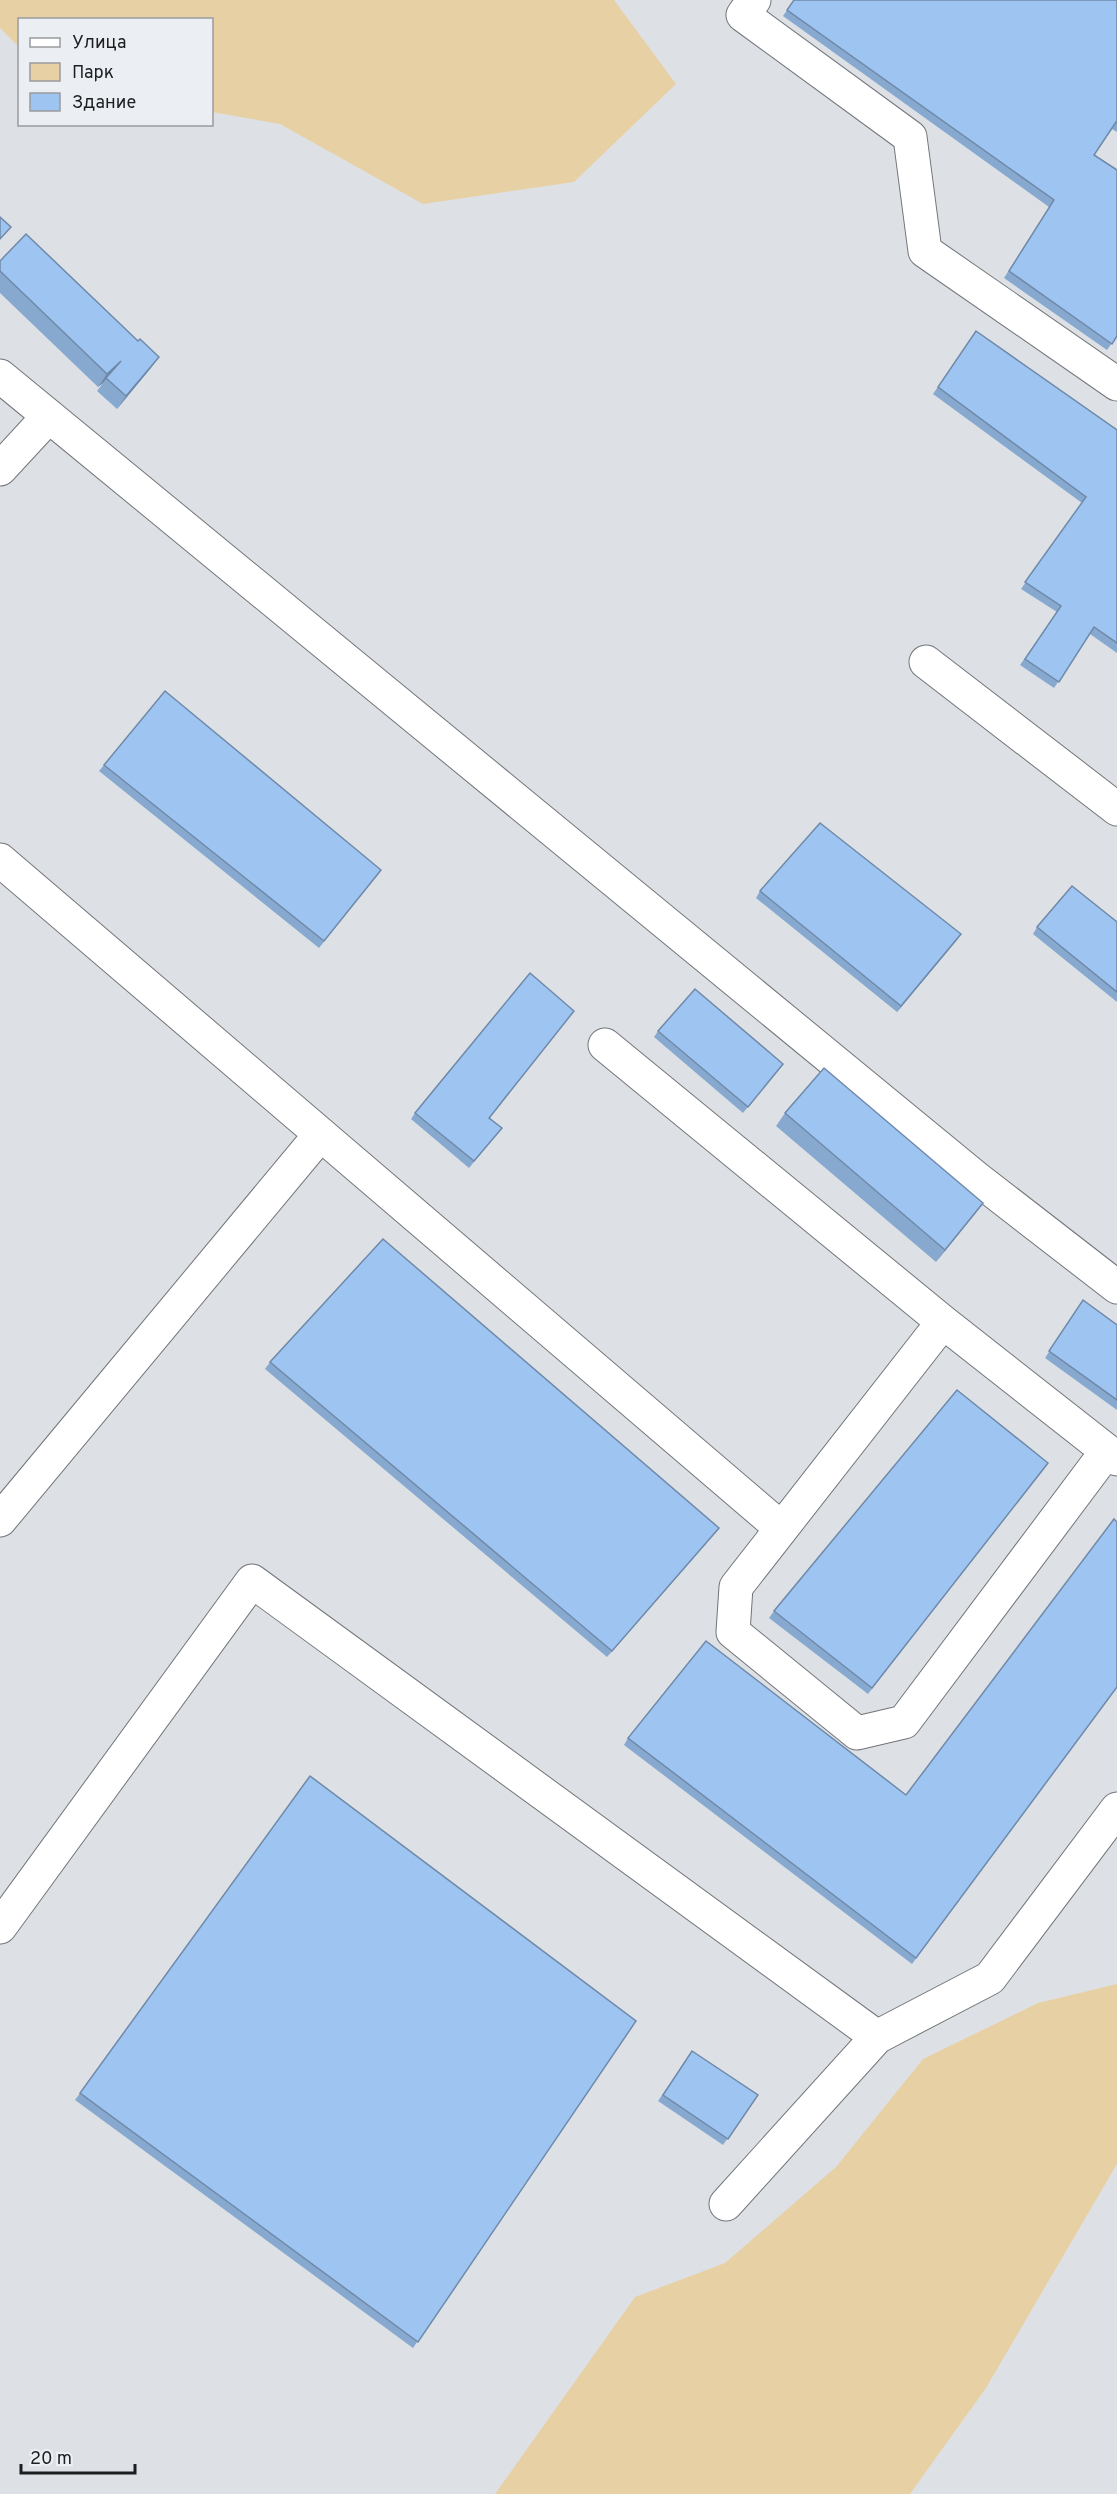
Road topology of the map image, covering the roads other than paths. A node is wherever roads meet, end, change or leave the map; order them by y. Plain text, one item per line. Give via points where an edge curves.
1 (754, 0) edge
2 (0, 376) edge
3 (1117, 384) edge
4 (49, 416) junction
5 (0, 469) edge
6 (926, 662) dead end
7 (1117, 809) edge
8 (0, 860) edge
9 (605, 1045) dead end
10 (320, 1135) junction
11 (1117, 1287) edge
12 (943, 1322) junction
13 (1112, 1455) edge
14 (0, 1520) edge
15 (781, 1528) junction
16 (1117, 1809) edge
17 (0, 1927) edge
18 (878, 2037) junction
19 (726, 2204) dead end

1 - 3 lane via 743,15 910,136 925,251
2 - 4 lane
4 - 5 lane
4 - 11 lane via 956,1162
6 - 7 lane
8 - 10 lane
9 - 12 lane
10 - 14 lane
10 - 15 lane
12 - 13 lane
12 - 15 lane
13 - 15 lane via 903,1722 857,1733 733,1632 736,1587
16 - 18 lane via 990,1978
17 - 18 lane via 252,1581
18 - 19 lane

